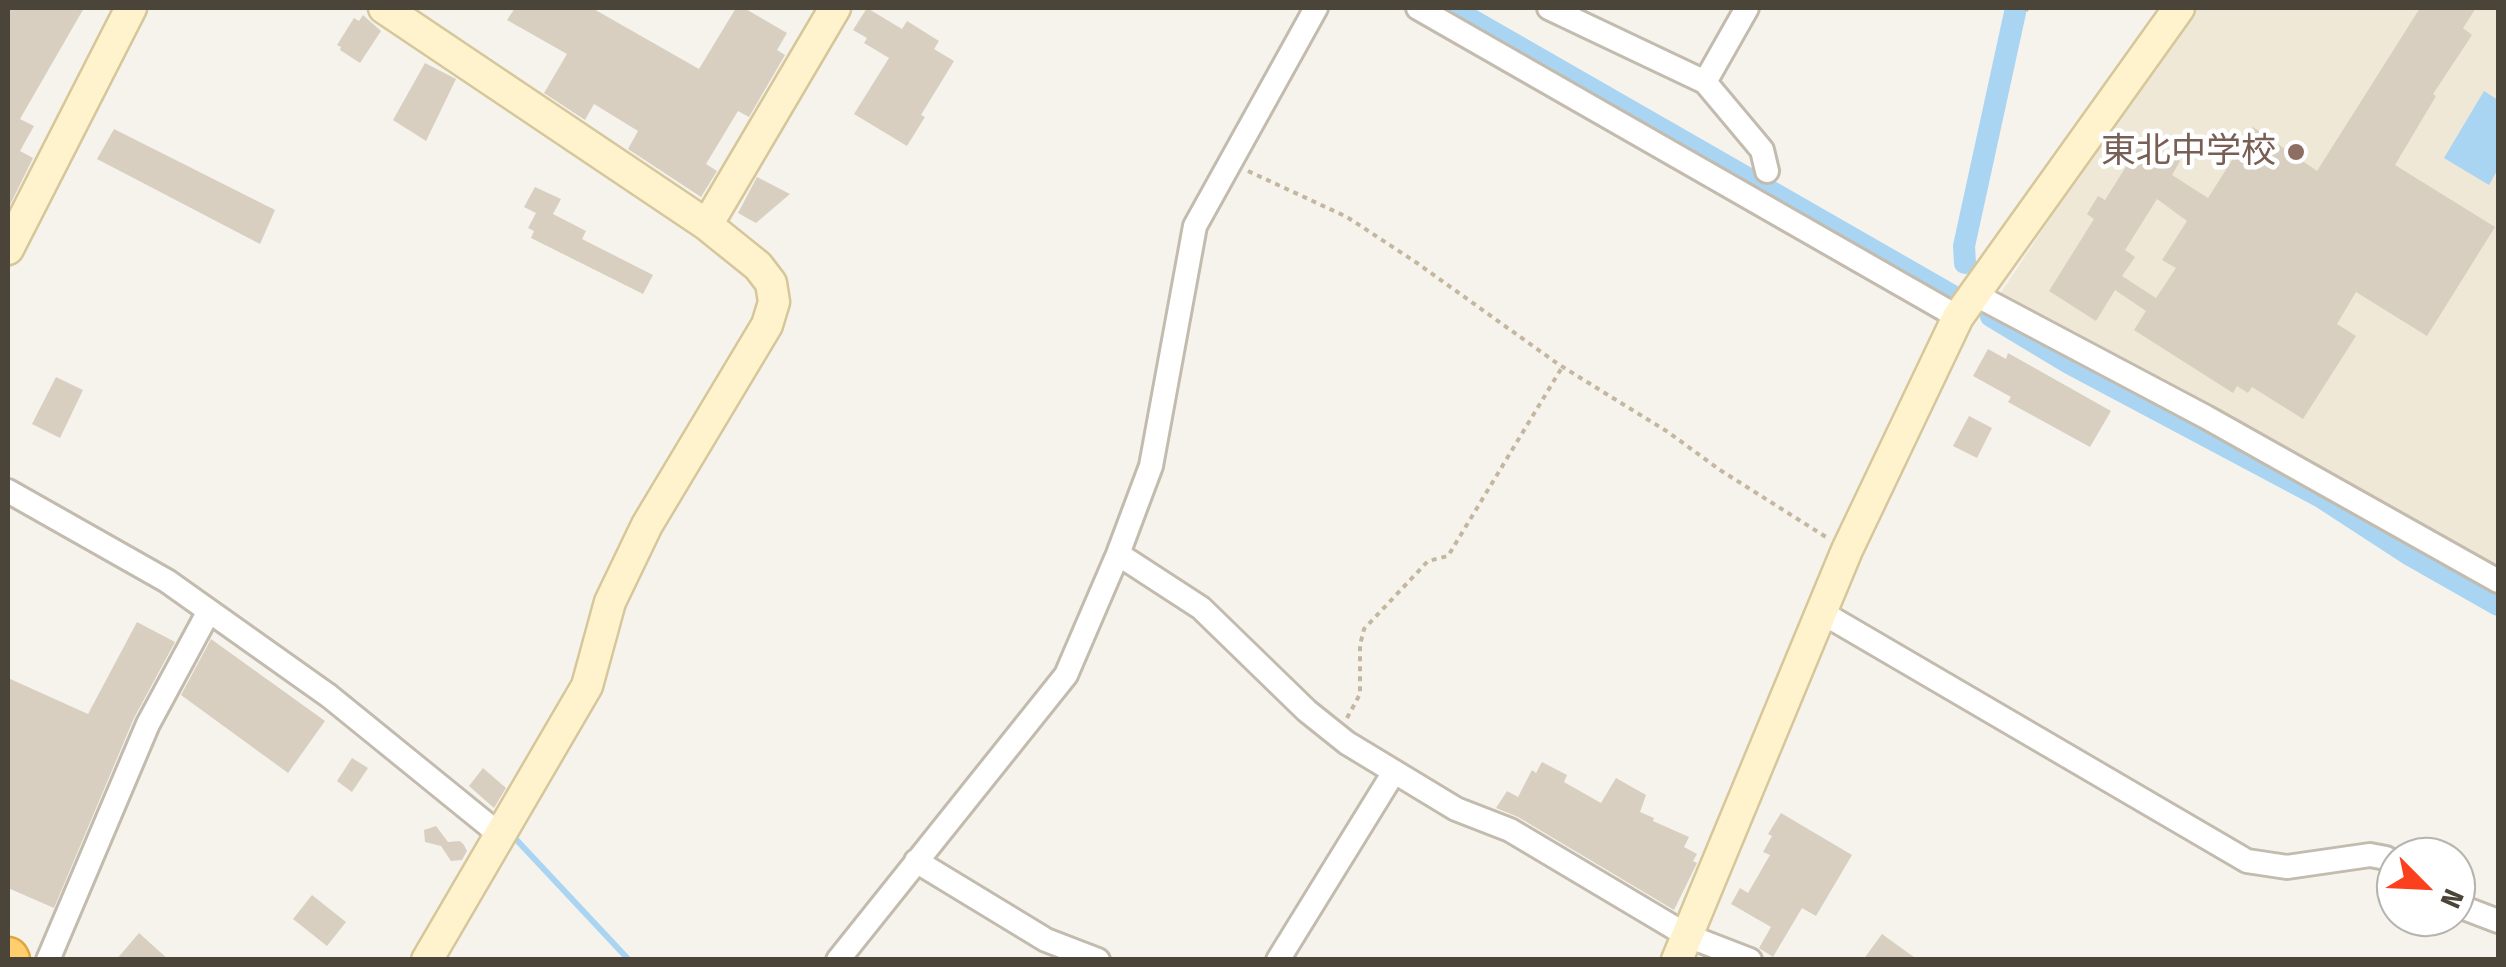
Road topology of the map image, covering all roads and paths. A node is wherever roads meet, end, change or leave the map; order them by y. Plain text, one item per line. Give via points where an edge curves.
1 (131, 8) edge
2 (384, 8) edge
3 (835, 8) edge
4 (1316, 8) edge
5 (1418, 8) edge
6 (1549, 8) edge
7 (1747, 8) edge
8 (2179, 8) edge
9 (1705, 82) junction
10 (1229, 163) junction
11 (1767, 171) dead end
12 (708, 224) junction
13 (8, 249) edge
14 (1966, 306) junction
15 (1562, 367) junction
16 (8, 491) edge
17 (1847, 550) junction
18 (1118, 554) junction
19 (2498, 582) edge
20 (209, 610) junction
21 (1821, 612) junction
22 (1337, 735) junction
23 (1394, 772) junction
24 (499, 834) junction
25 (2376, 856) edge
26 (916, 861) junction
27 (1682, 948) edge
28 (48, 960) edge
29 (427, 960) edge
30 (838, 960) edge
31 (1098, 960) edge
32 (1278, 960) edge
33 (1750, 960) edge

1 - 13 street
2 - 12 street
3 - 12 street
4 - 10 street
5 - 14 street
6 - 9 street
7 - 9 street
8 - 14 street
9 - 11 street via 1762,150
10 - 15 path via 1347,217
10 - 18 street via 1195,226 1151,466
12 - 24 street via 771,283 768,325 647,525 610,602 587,686
14 - 17 street
14 - 19 street via 2206,417
15 - 17 path
15 - 22 path via 1448,556 1428,561 1364,629 1360,694
16 - 20 street
17 - 21 street
18 - 22 street via 1201,608
18 - 26 street via 1066,676
20 - 24 street via 329,696
20 - 28 street via 148,724
21 - 25 street via 2247,861 2286,867
21 - 27 street
22 - 23 street
23 - 27 street via 1456,809 1510,830
23 - 32 street
24 - 29 street
26 - 30 street
26 - 31 street via 1046,940
27 - 33 street

